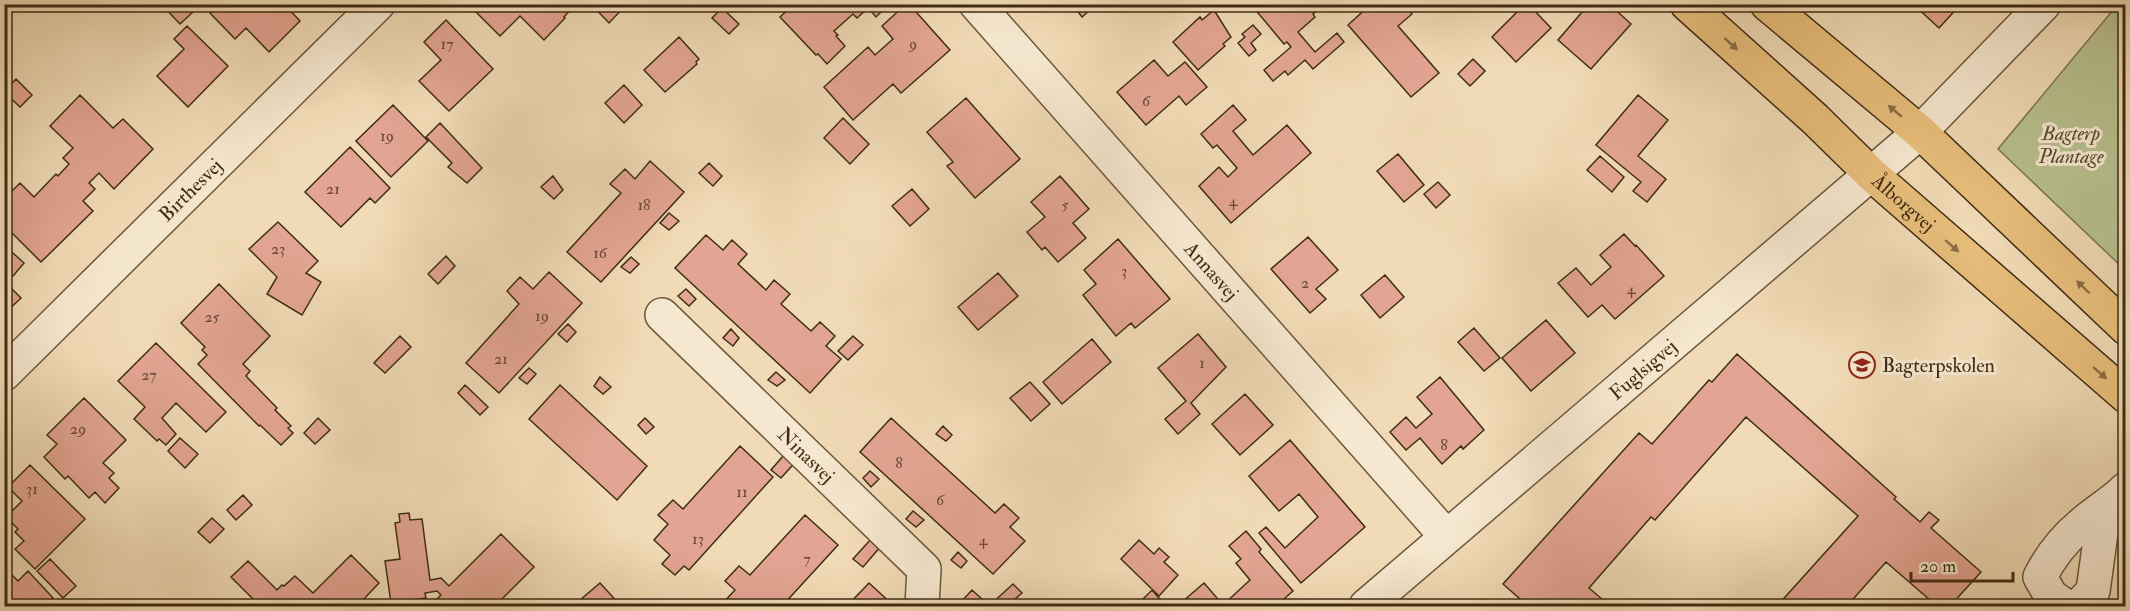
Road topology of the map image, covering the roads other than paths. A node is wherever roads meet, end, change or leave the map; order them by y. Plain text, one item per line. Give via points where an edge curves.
1 (378, 4) edge
2 (976, 4) edge
3 (1687, 4) edge
4 (1767, 4) edge
5 (2044, 4) edge
6 (1920, 132) junction
7 (1871, 174) junction
8 (662, 315) dead end
9 (2126, 328) edge
10 (4, 374) edge
11 (2126, 396) edge
12 (2120, 495) edge
13 (1446, 536) junction
14 (922, 606) edge
15 (1366, 606) edge
16 (2065, 606) edge
17 (2079, 606) edge

1 - 10 street, Birthesvej
2 - 13 street, Annasvej
3 -> 7 main road, Ålborgvej
6 -> 4 main road
5 - 6 street, Fuglsigvej
6 - 7 street, Fuglsigvej
9 -> 6 main road
7 -> 11 main road, Ålborgvej
7 - 13 street, Fuglsigvej
8 - 14 street, Ninasvej via 924,569
12 - 16 street via 2081,524 2051,555 2040,577 2051,596
12 - 17 street via 2101,533 2094,591
13 - 15 street, Fuglsigvej

